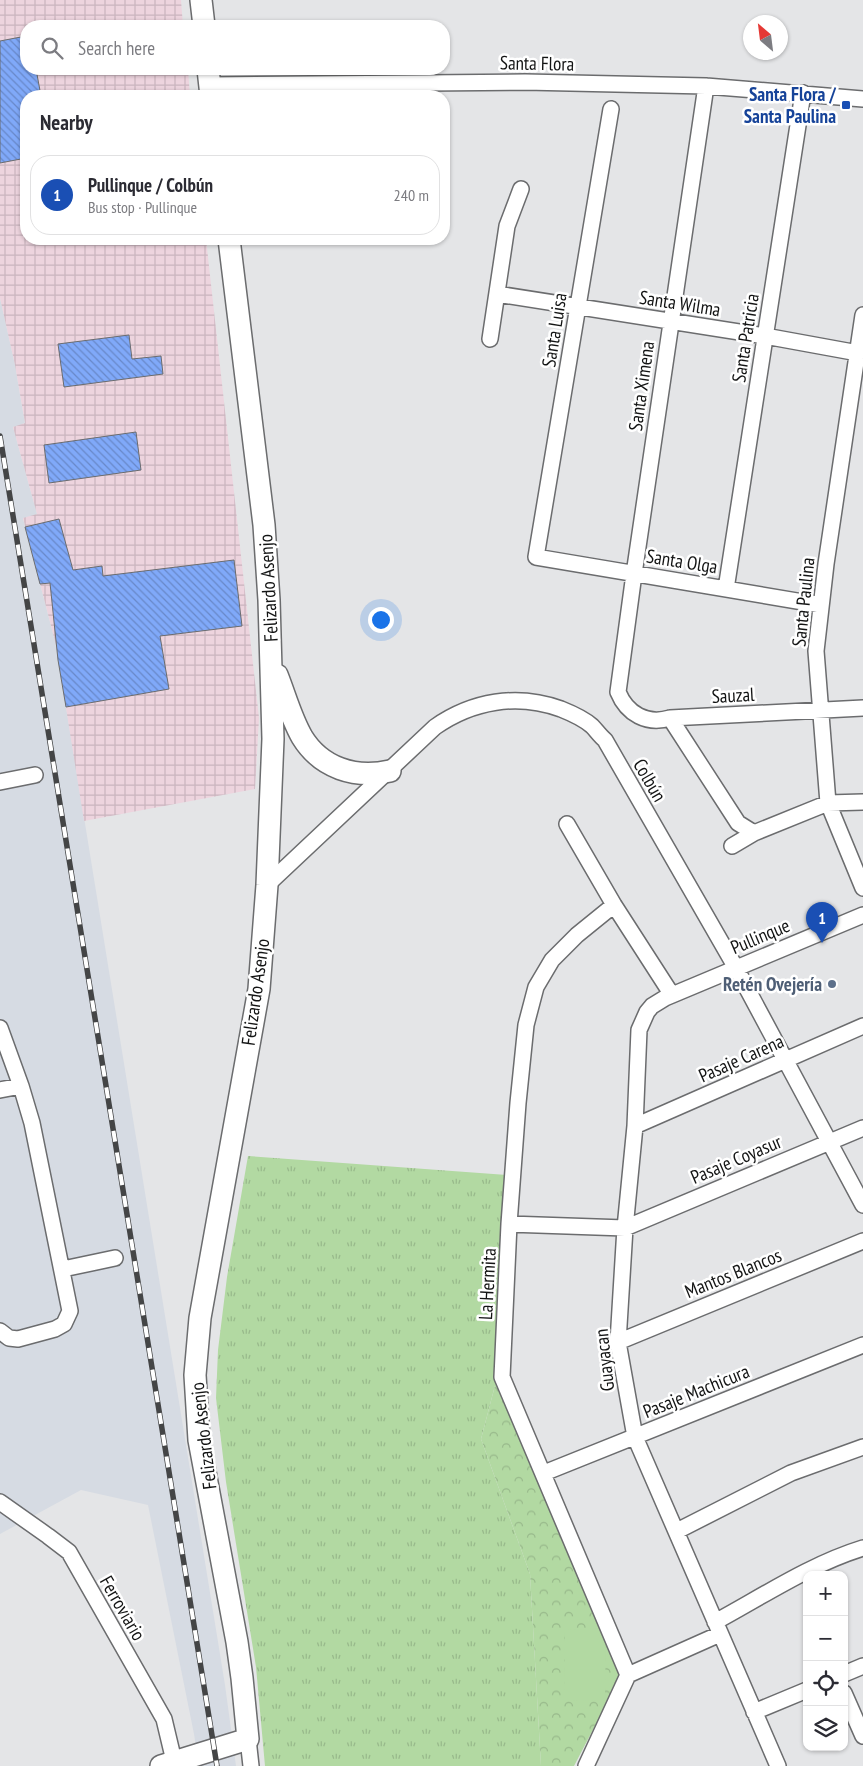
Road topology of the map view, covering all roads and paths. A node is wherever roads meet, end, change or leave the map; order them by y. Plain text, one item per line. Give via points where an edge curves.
1 (201, 0) edge
2 (203, 20) edge
3 (210, 83) edge
4 (706, 86) junction
5 (803, 94) junction
6 (863, 99) edge
7 (610, 109) dead end
8 (521, 189) dead end
9 (230, 245) edge
10 (496, 294) junction
11 (578, 307) junction
12 (863, 315) edge
13 (671, 322) junction
14 (765, 336) junction
15 (490, 339) dead end
16 (858, 352) junction
17 (536, 557) joint
18 (634, 574) junction
19 (726, 589) junction
20 (821, 605) junction
21 (272, 661) junction
22 (618, 692) joint
23 (863, 708) edge
24 (822, 710) junction
25 (670, 718) junction
26 (390, 771) junction
27 (35, 775) dead end
28 (0, 782) edge
29 (863, 802) edge
30 (828, 803) junction
31 (567, 824) dead end
32 (754, 834) junction
33 (732, 846) dead end
34 (267, 885) junction
35 (863, 888) edge
36 (614, 905) junction
37 (863, 915) edge
38 (736, 968) junction
39 (672, 995) junction
40 (863, 1026) edge
41 (0, 1028) edge
42 (785, 1061) junction
43 (21, 1086) junction
44 (0, 1090) edge
45 (635, 1126) junction
46 (863, 1128) edge
47 (828, 1142) junction
48 (863, 1205) edge
49 (509, 1224) junction
50 (625, 1228) junction
51 (863, 1241) edge
52 (115, 1258) dead end
53 (63, 1269) junction
54 (0, 1331) edge
55 (618, 1342) junction
56 (863, 1344) edge
57 (635, 1437) junction
58 (863, 1448) edge
59 (544, 1474) junction
60 (0, 1502) edge
61 (677, 1531) junction
62 (863, 1548) edge
63 (717, 1628) junction
64 (863, 1666) edge
65 (848, 1672) edge
66 (628, 1675) junction
67 (803, 1692) edge
68 (848, 1702) edge
69 (754, 1712) junction
70 (863, 1736) edge
71 (248, 1739) junction
72 (168, 1764) edge
73 (251, 1766) edge
74 (586, 1766) edge
75 (778, 1766) edge

1 - 2 street
3 - 4 street, Santa Flora via 525,82
4 - 5 street, Santa Flora
4 - 13 street, Santa Ximena
5 - 6 street, Santa Flora
5 - 14 street, Santa Patricia
7 - 11 street, Santa Luisa
8 - 10 street via 507,226
9 - 21 street, Felizardo Asenjo via 264,525
10 - 11 street, Santa Wilma
10 - 15 street
11 - 13 street, Santa Wilma
11 - 17 street, Santa Luisa
12 - 16 street, Santa Paulina
13 - 14 street, Santa Wilma
13 - 18 street, Santa Ximena
14 - 16 street, Santa Wilma
14 - 19 street, Santa Patricia
16 - 20 street, Santa Paulina
17 - 18 street, Santa Olga
18 - 19 street, Santa Olga
18 - 22 street, Santa Ximena
19 - 20 street, Santa Olga
20 - 24 street, Santa Paulina via 816,651
21 - 26 street via 296,726 315,753 334,767 346,771 370,774
21 - 34 street, Felizardo Asenjo via 274,739
22 - 25 street, Sauzal via 626,706 638,716 654,721
23 - 24 street, Sauzal
24 - 25 street, Sauzal
24 - 30 street, Santa Paulina
25 - 32 street via 738,823
26 - 34 street, Colbún
26 - 38 street, Colbún via 435,727 475,706 506,701 530,702 553,706 579,718 605,740
27 - 28 street
29 - 30 street
30 - 32 street
30 - 35 street, Santa Paulina
31 - 36 street
32 - 33 street
34 - 71 street, Felizardo Asenjo via 259,989 200,1318 195,1375 199,1440 242,1678
36 - 39 street
36 - 49 street, La Hermita via 577,934 552,960 536,987 525,1034
37 - 38 street, Pullinque
38 - 39 street, Pullinque
38 - 42 street, Colbún
39 - 45 street, Guayacan via 652,1006 639,1030
40 - 42 street, Pasaje Carena
41 - 43 street
42 - 45 street, Pasaje Carena
42 - 47 street, Colbún
43 - 44 street
43 - 53 street via 39,1152
45 - 50 street, Guayacan
46 - 47 street, Pasaje Coyasur
47 - 48 street, Colbún
47 - 50 street, Pasaje Coyasur
49 - 50 street
49 - 59 street, La Hermita via 502,1377
50 - 55 street, Guayacan
51 - 55 street, Mantos Blancos
52 - 53 street
53 - 54 street via 70,1311 64,1324 18,1340
55 - 57 street, Guayacan
56 - 57 street, Pasaje Machicura
57 - 59 street, Pasaje Machicura
57 - 61 street, Guayacan
58 - 61 street via 791,1473
59 - 66 street, La Hermita
60 - 72 street, Ferroviario via 69,1552 164,1719
61 - 63 street, Guayacan
62 - 63 street via 809,1571
63 - 66 street
63 - 69 street, Guayacan
64 - 65 street
66 - 74 street
67 - 69 street
68 - 70 street
69 - 75 street, Guayacan
71 - 72 street
71 - 73 street

